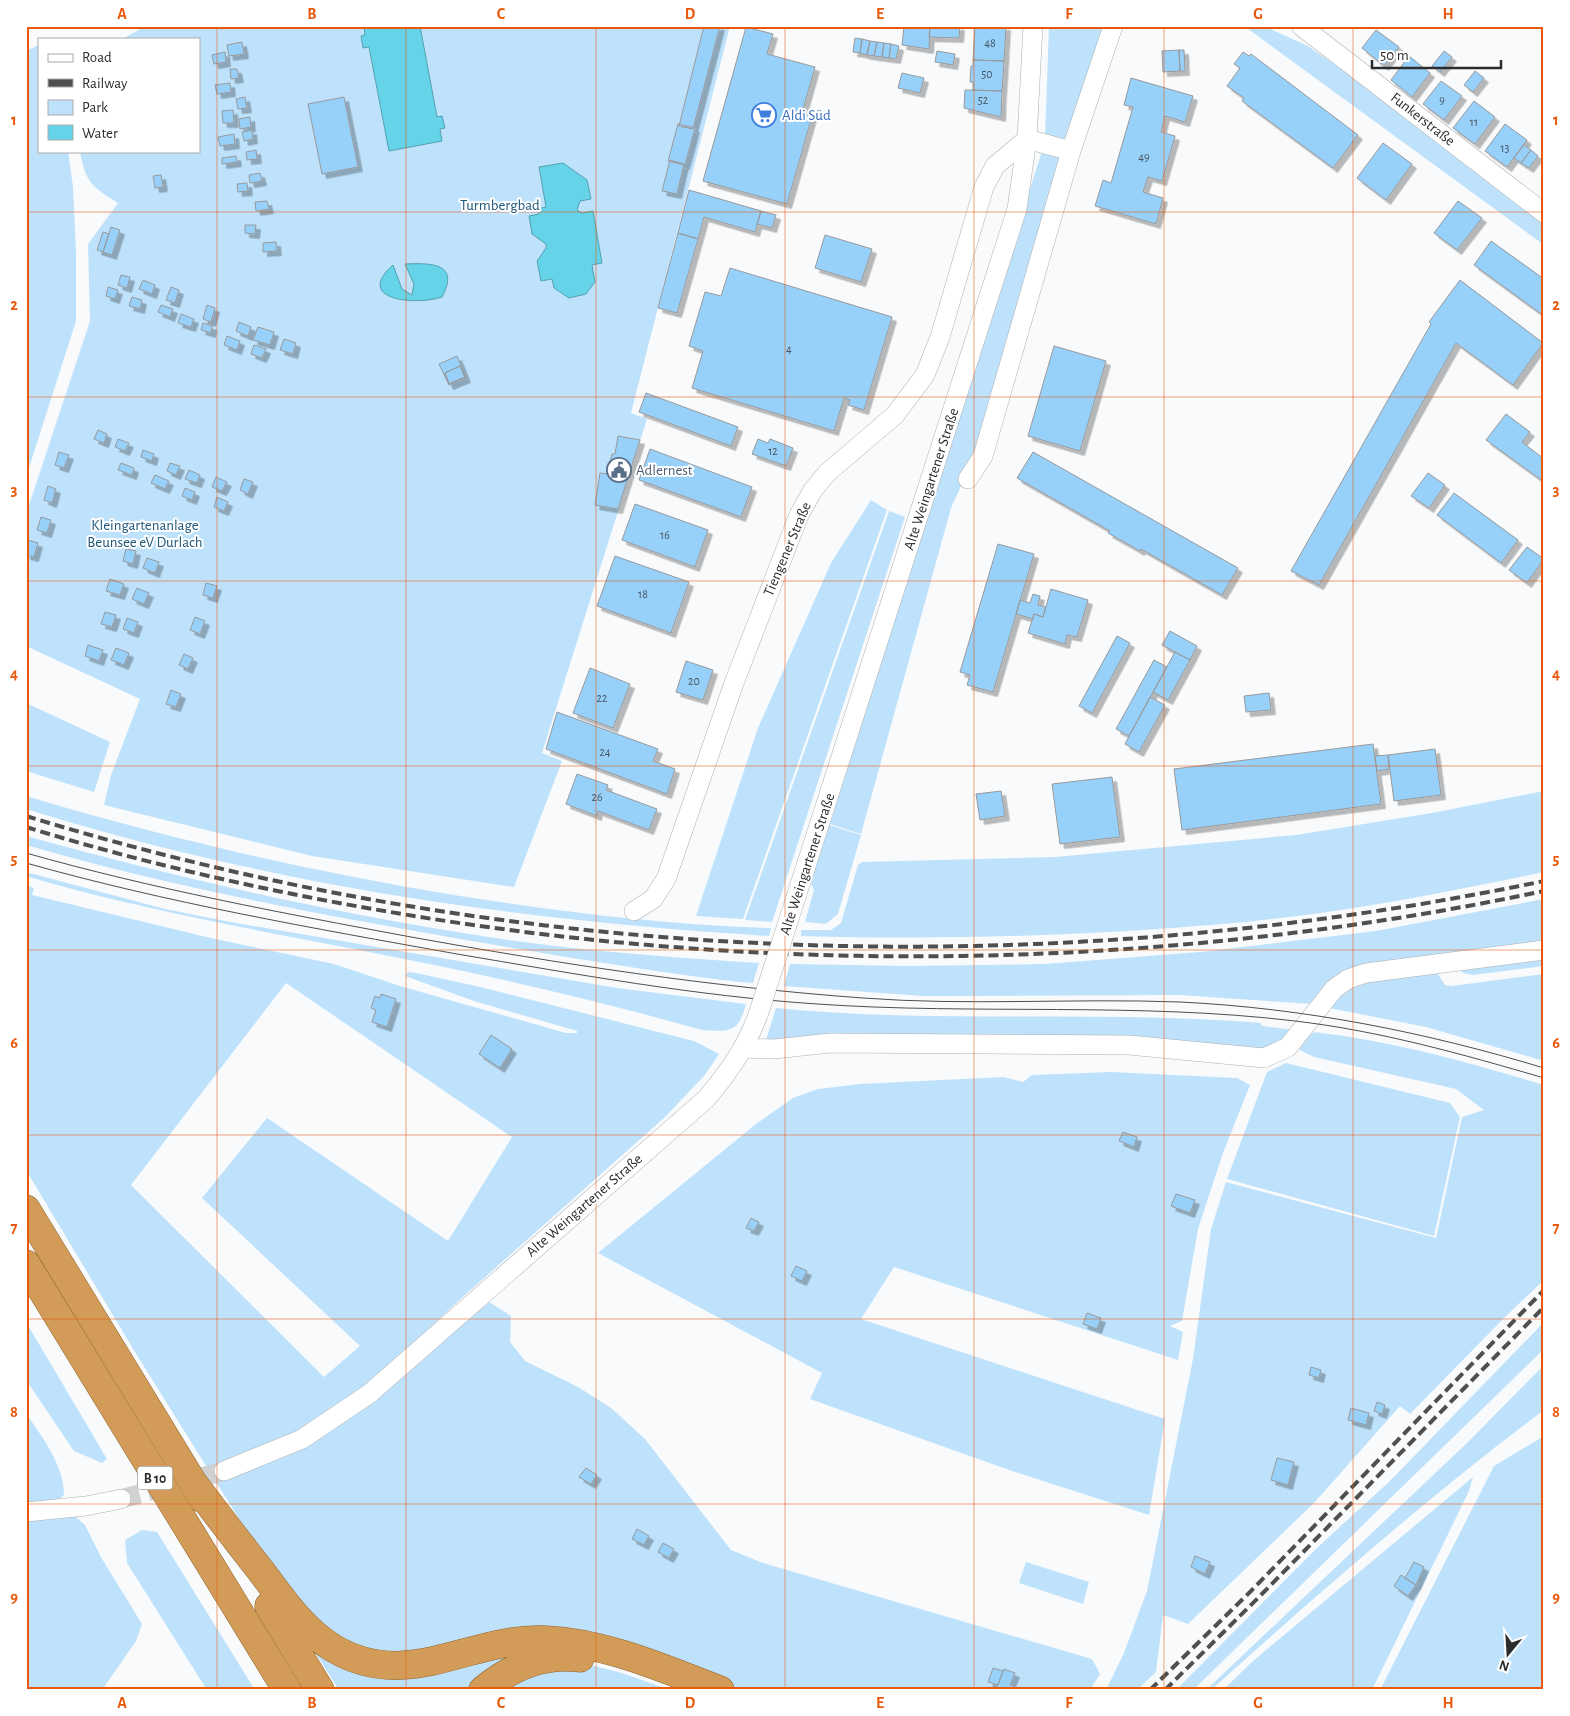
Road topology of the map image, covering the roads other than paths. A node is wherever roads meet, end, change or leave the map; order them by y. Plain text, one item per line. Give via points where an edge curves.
1 (1033, 26) edge
2 (1114, 26) edge
3 (1301, 26) edge
4 (1027, 139) junction
5 (1071, 151) junction
6 (1544, 213) edge
7 (968, 479) dead end
8 (634, 911) dead end
9 (1544, 950) edge
10 (744, 1048) junction
11 (26, 1209) edge
12 (26, 1264) edge
13 (224, 1471) tunnel mouth
14 (194, 1484) junction
15 (121, 1499) tunnel mouth
16 (26, 1512) edge
17 (287, 1690) edge
18 (320, 1690) edge
19 (482, 1690) edge
20 (687, 1690) edge
21 (720, 1690) edge

1 - 4 street, Alte Weingartener Straße
2 - 5 street
3 - 6 street, Funkerstraße
4 - 5 street
4 - 8 street, Tiengener Straße via 996,166 984,187 940,337 925,375 894,416 827,473 799,515 734,683 666,879 653,899
4 - 10 street, Alte Weingartener Straße, bridge via 1017,209 759,1012
5 - 7 street via 984,456
9 - 10 street via 1404,967 1348,979 1334,989 1288,1047 1264,1058 1129,1044 830,1043 774,1049
10 - 13 street, Alte Weingartener Straße via 730,1071 706,1099 369,1394 302,1439
11 - 14 highway, B 10
12 - 17 highway, B 10
14 - 18 highway, B 10
14 - 21 highway via 298,1620 334,1648 362,1660 410,1666 519,1640 566,1641 631,1657
15 - 16 street
19 - 20 highway via 525,1663 577,1657 631,1670

